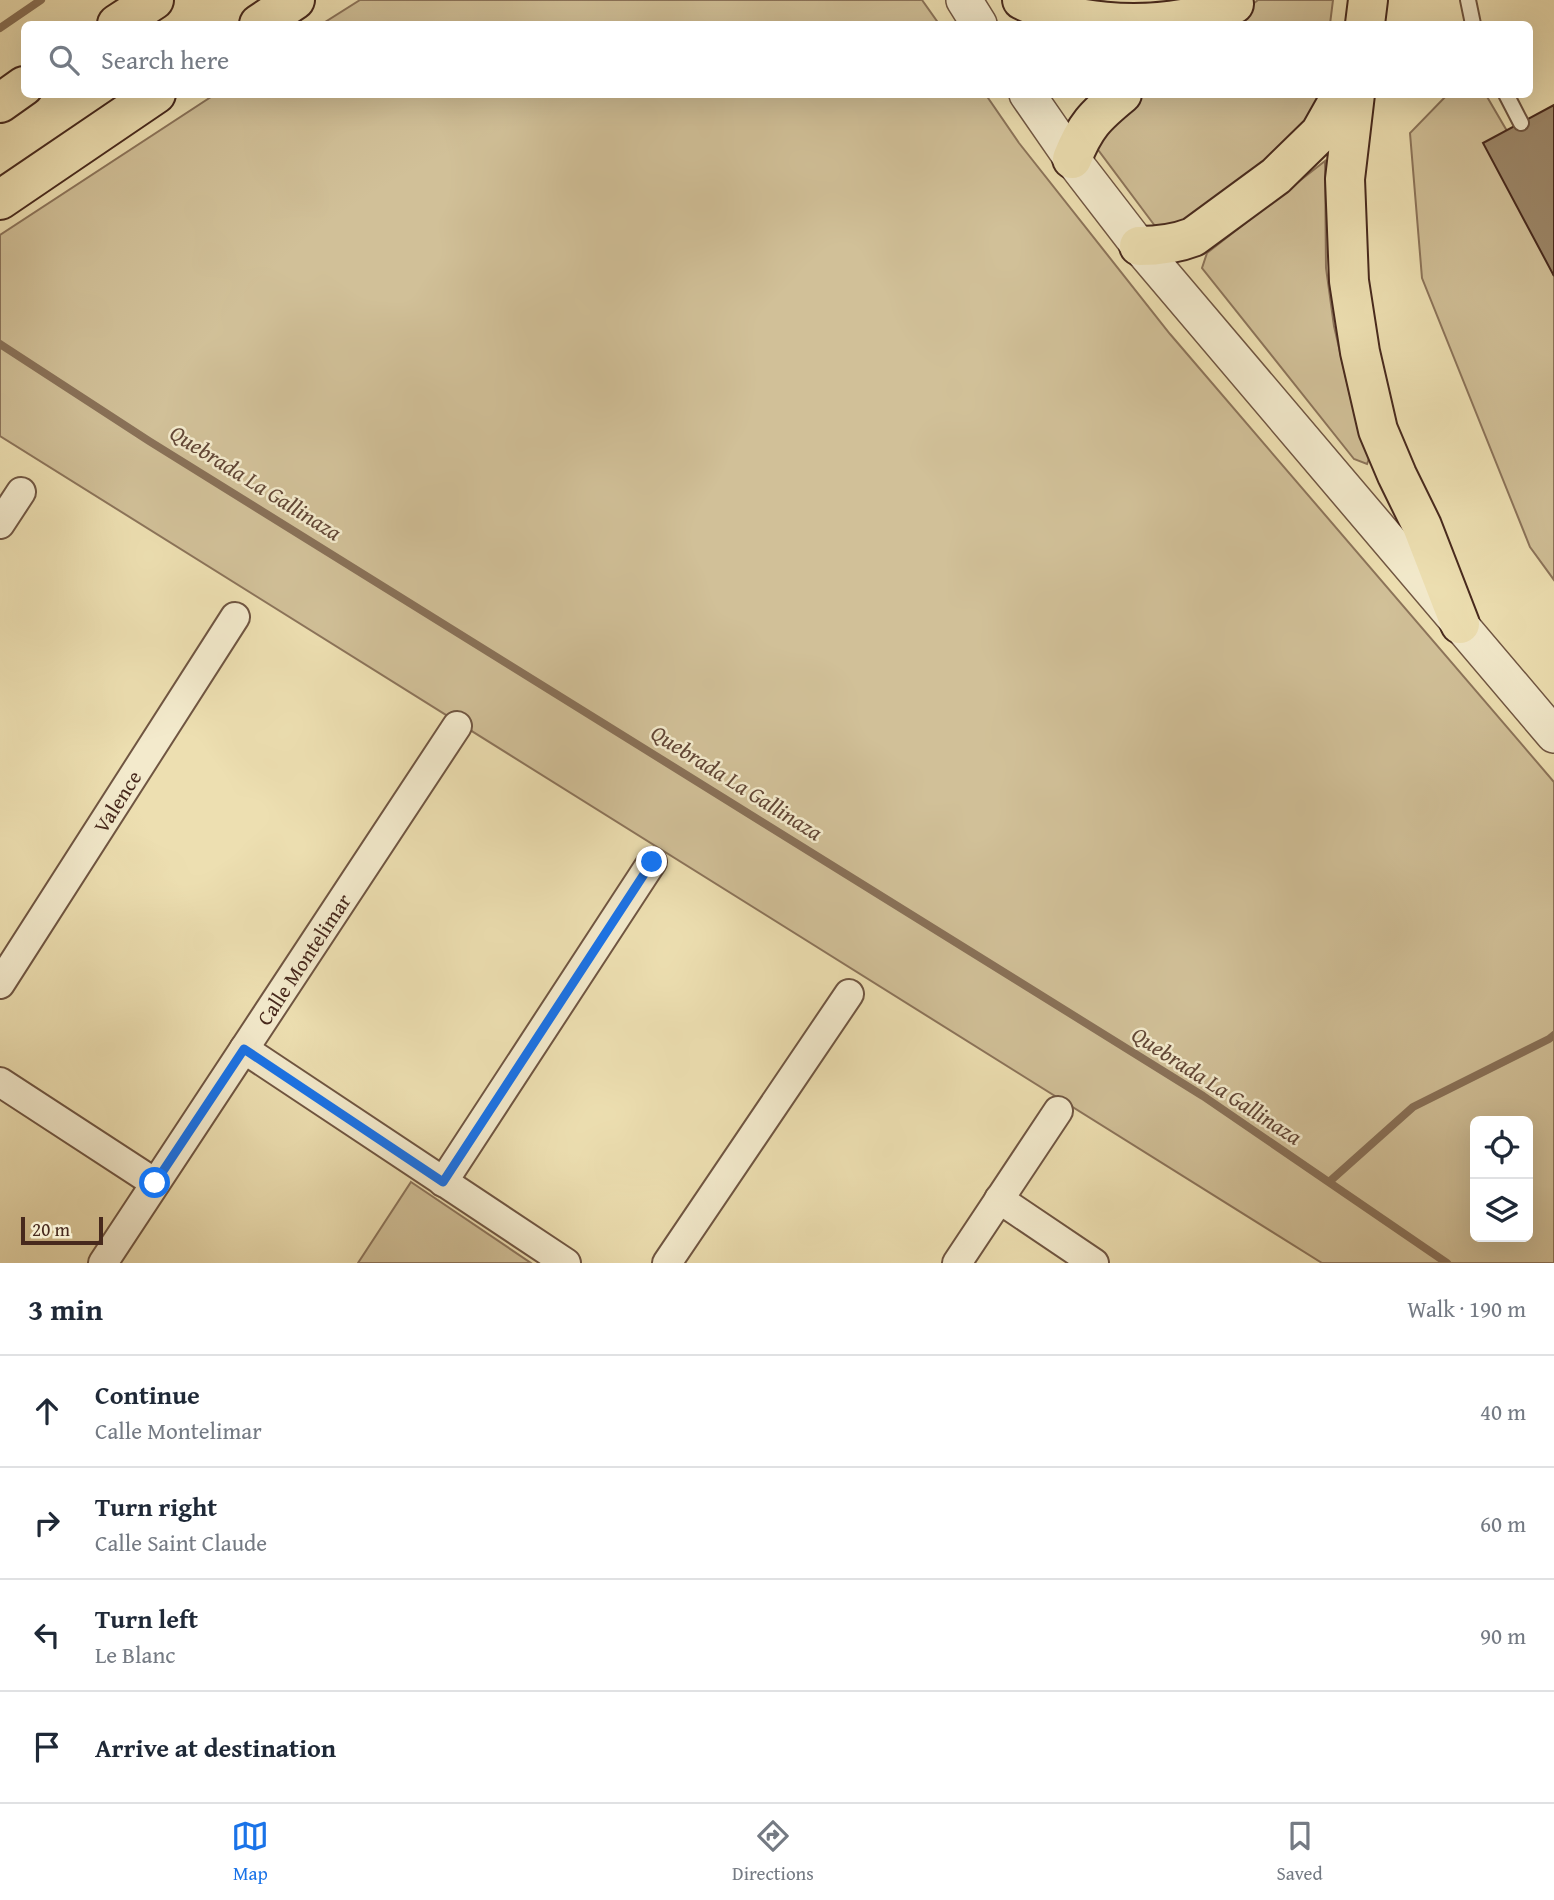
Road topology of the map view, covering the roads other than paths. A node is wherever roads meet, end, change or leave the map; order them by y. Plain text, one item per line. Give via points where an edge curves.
1 (153, 0) edge
2 (295, 0) edge
3 (964, 0) edge
4 (1022, 0) edge
5 (1368, 0) edge
6 (1468, 0) edge
7 (1227, 10) edge
8 (122, 21) edge
9 (264, 21) edge
10 (977, 21) edge
11 (1106, 21) edge
12 (1167, 21) edge
13 (1365, 21) edge
14 (1472, 21) edge
15 (21, 88) edge
16 (150, 98) edge
17 (1030, 98) edge
18 (1117, 98) edge
19 (1340, 98) edge
20 (1355, 98) edge
21 (1508, 98) edge
22 (0, 103) edge
23 (1521, 123) dead end
24 (1072, 159) junction
25 (0, 201) edge
26 (1139, 246) junction
27 (21, 492) dead end
28 (0, 524) edge
29 (235, 618) dead end
30 (1460, 624) junction
31 (457, 726) dead end
32 (1554, 735) edge
33 (652, 862) dead end
34 (0, 984) edge
35 (849, 994) dead end
36 (244, 1049) junction
37 (0, 1082) edge
38 (1058, 1111) dead end
39 (443, 1182) junction
40 (155, 1183) junction
41 (999, 1199) junction
42 (103, 1263) edge
43 (566, 1263) edge
44 (667, 1263) edge
45 (957, 1263) edge
46 (1094, 1263) edge

1 - 8 highway
2 - 9 highway
3 - 10 street
4 - 11 highway via 1082,20
5 - 13 highway
6 - 14 lane
7 - 12 highway
15 - 22 highway
16 - 25 highway
17 - 24 street
18 - 24 highway via 1081,135
19 - 26 highway via 1320,133 1276,176 1193,237 1163,246
20 - 30 highway via 1345,179 1349,281 1360,352 1378,430
21 - 23 lane
24 - 26 street
26 - 30 street
27 - 28 street
29 - 34 street, Valence
30 - 32 street
31 - 36 street, Calle Montelimar
33 - 39 street
35 - 44 street
36 - 39 street
36 - 40 street, Calle Montelimar
37 - 40 street
38 - 41 street
39 - 43 street
40 - 42 street, Calle Montelimar
41 - 45 street
41 - 46 street

